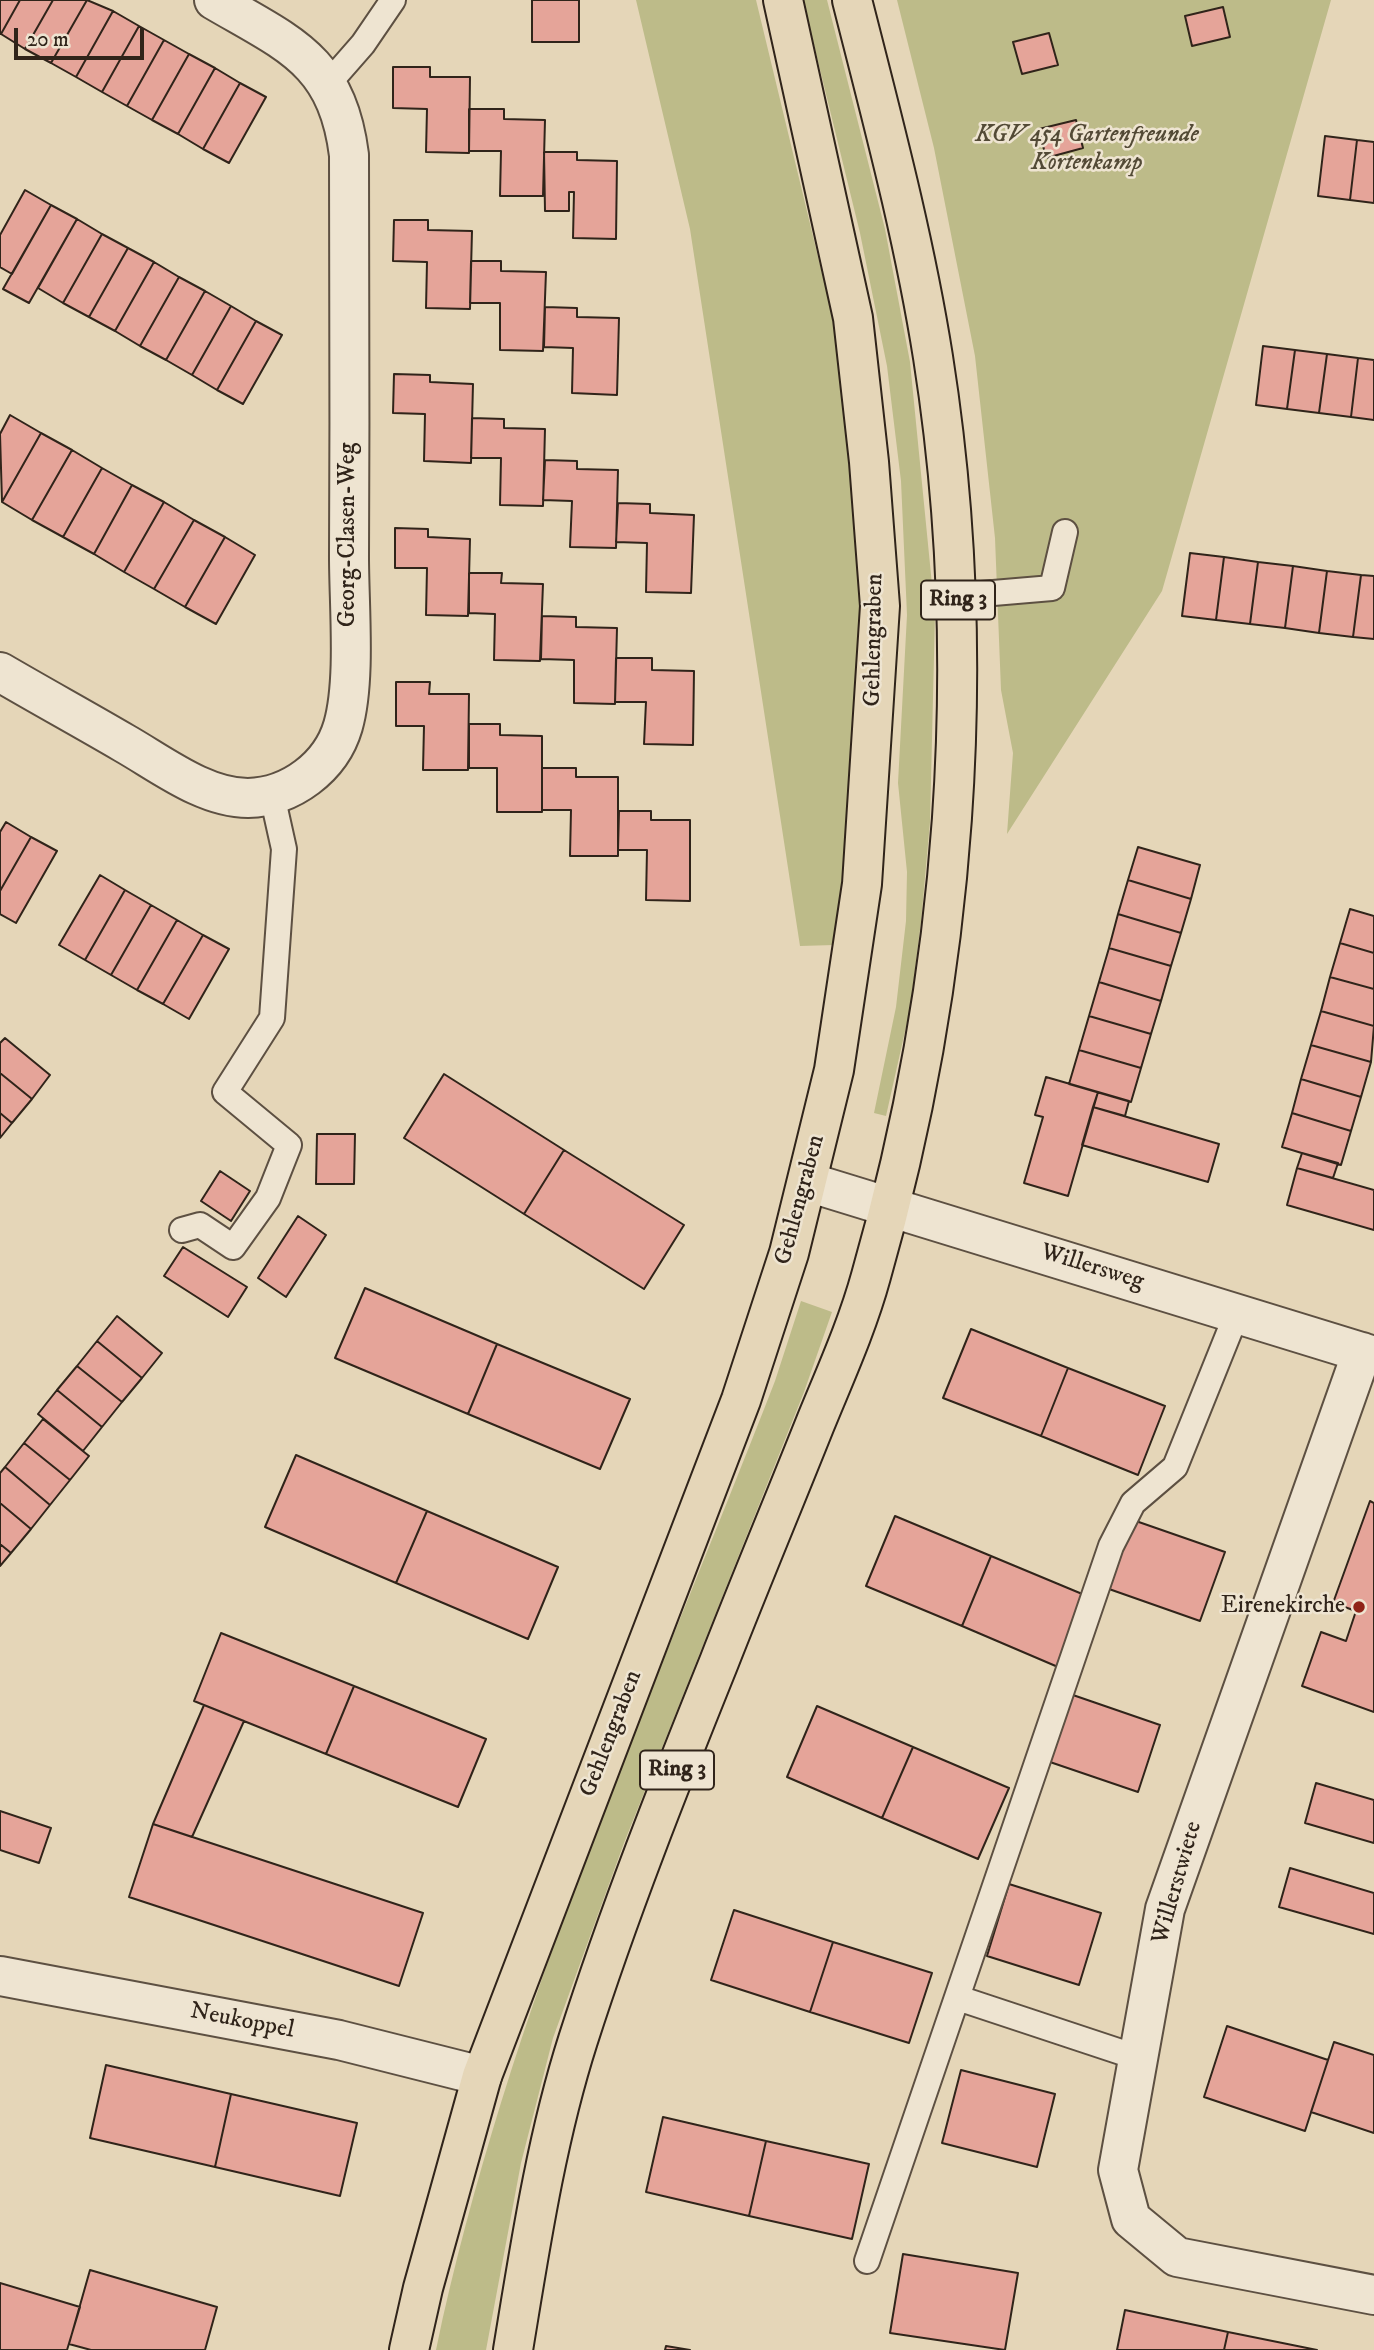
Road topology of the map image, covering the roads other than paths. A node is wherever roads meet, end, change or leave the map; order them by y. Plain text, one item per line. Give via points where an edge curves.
1 (214, 0) edge
2 (393, 0) edge
3 (783, 0) edge
4 (852, 0) edge
5 (328, 84) junction
6 (1065, 532) dead end
7 (958, 596) junction
8 (0, 672) edge
9 (272, 795) junction
10 (808, 1182) junction
11 (890, 1205) junction
12 (181, 1230) dead end
13 (1237, 1312) junction
14 (1368, 1354) edge
15 (0, 1976) edge
16 (958, 1998) junction
17 (1139, 2058) junction
18 (482, 2076) junction
19 (867, 2261) dead end
20 (1374, 2294) edge
21 (410, 2350) edge
22 (513, 2350) edge

1 - 5 street, Georg-Clasen-Weg via 290,44
2 - 5 lane
3 - 10 main road, Gehlengraben / Ring 3 via 853,318 880,606 862,884 834,1070
4 - 7 main road, Ring 3 via 908,224 933,358
5 - 9 street, Georg-Clasen-Weg via 340,105 349,155 345,711 337,741 321,765 298,784
6 - 7 lane via 1052,588
7 - 11 main road, Ring 3 via 955,769 941,924 929,1011
8 - 9 street, Georg-Clasen-Weg via 211,791 249,798
9 - 12 lane via 284,849 272,1018 225,1092 289,1145 268,1198 233,1247 200,1225
10 - 11 street, Willersweg
10 - 18 main road, Gehlengraben / Ring 3 via 741,1400
11 - 13 street, Willersweg
11 - 22 main road, Ring 3 via 854,1327 718,1663 576,2043 546,2166
13 - 14 street, Willersweg
13 - 16 lane via 1175,1468 1133,1503 1111,1546
14 - 17 street, Willerstwiete via 1165,1909
15 - 18 street, Neukoppel via 339,2040
16 - 17 lane
16 - 19 lane
17 - 20 street, Willerstwiete via 1118,2170 1131,2219 1177,2257
18 - 21 main road, Gehlengraben / Ring 3

